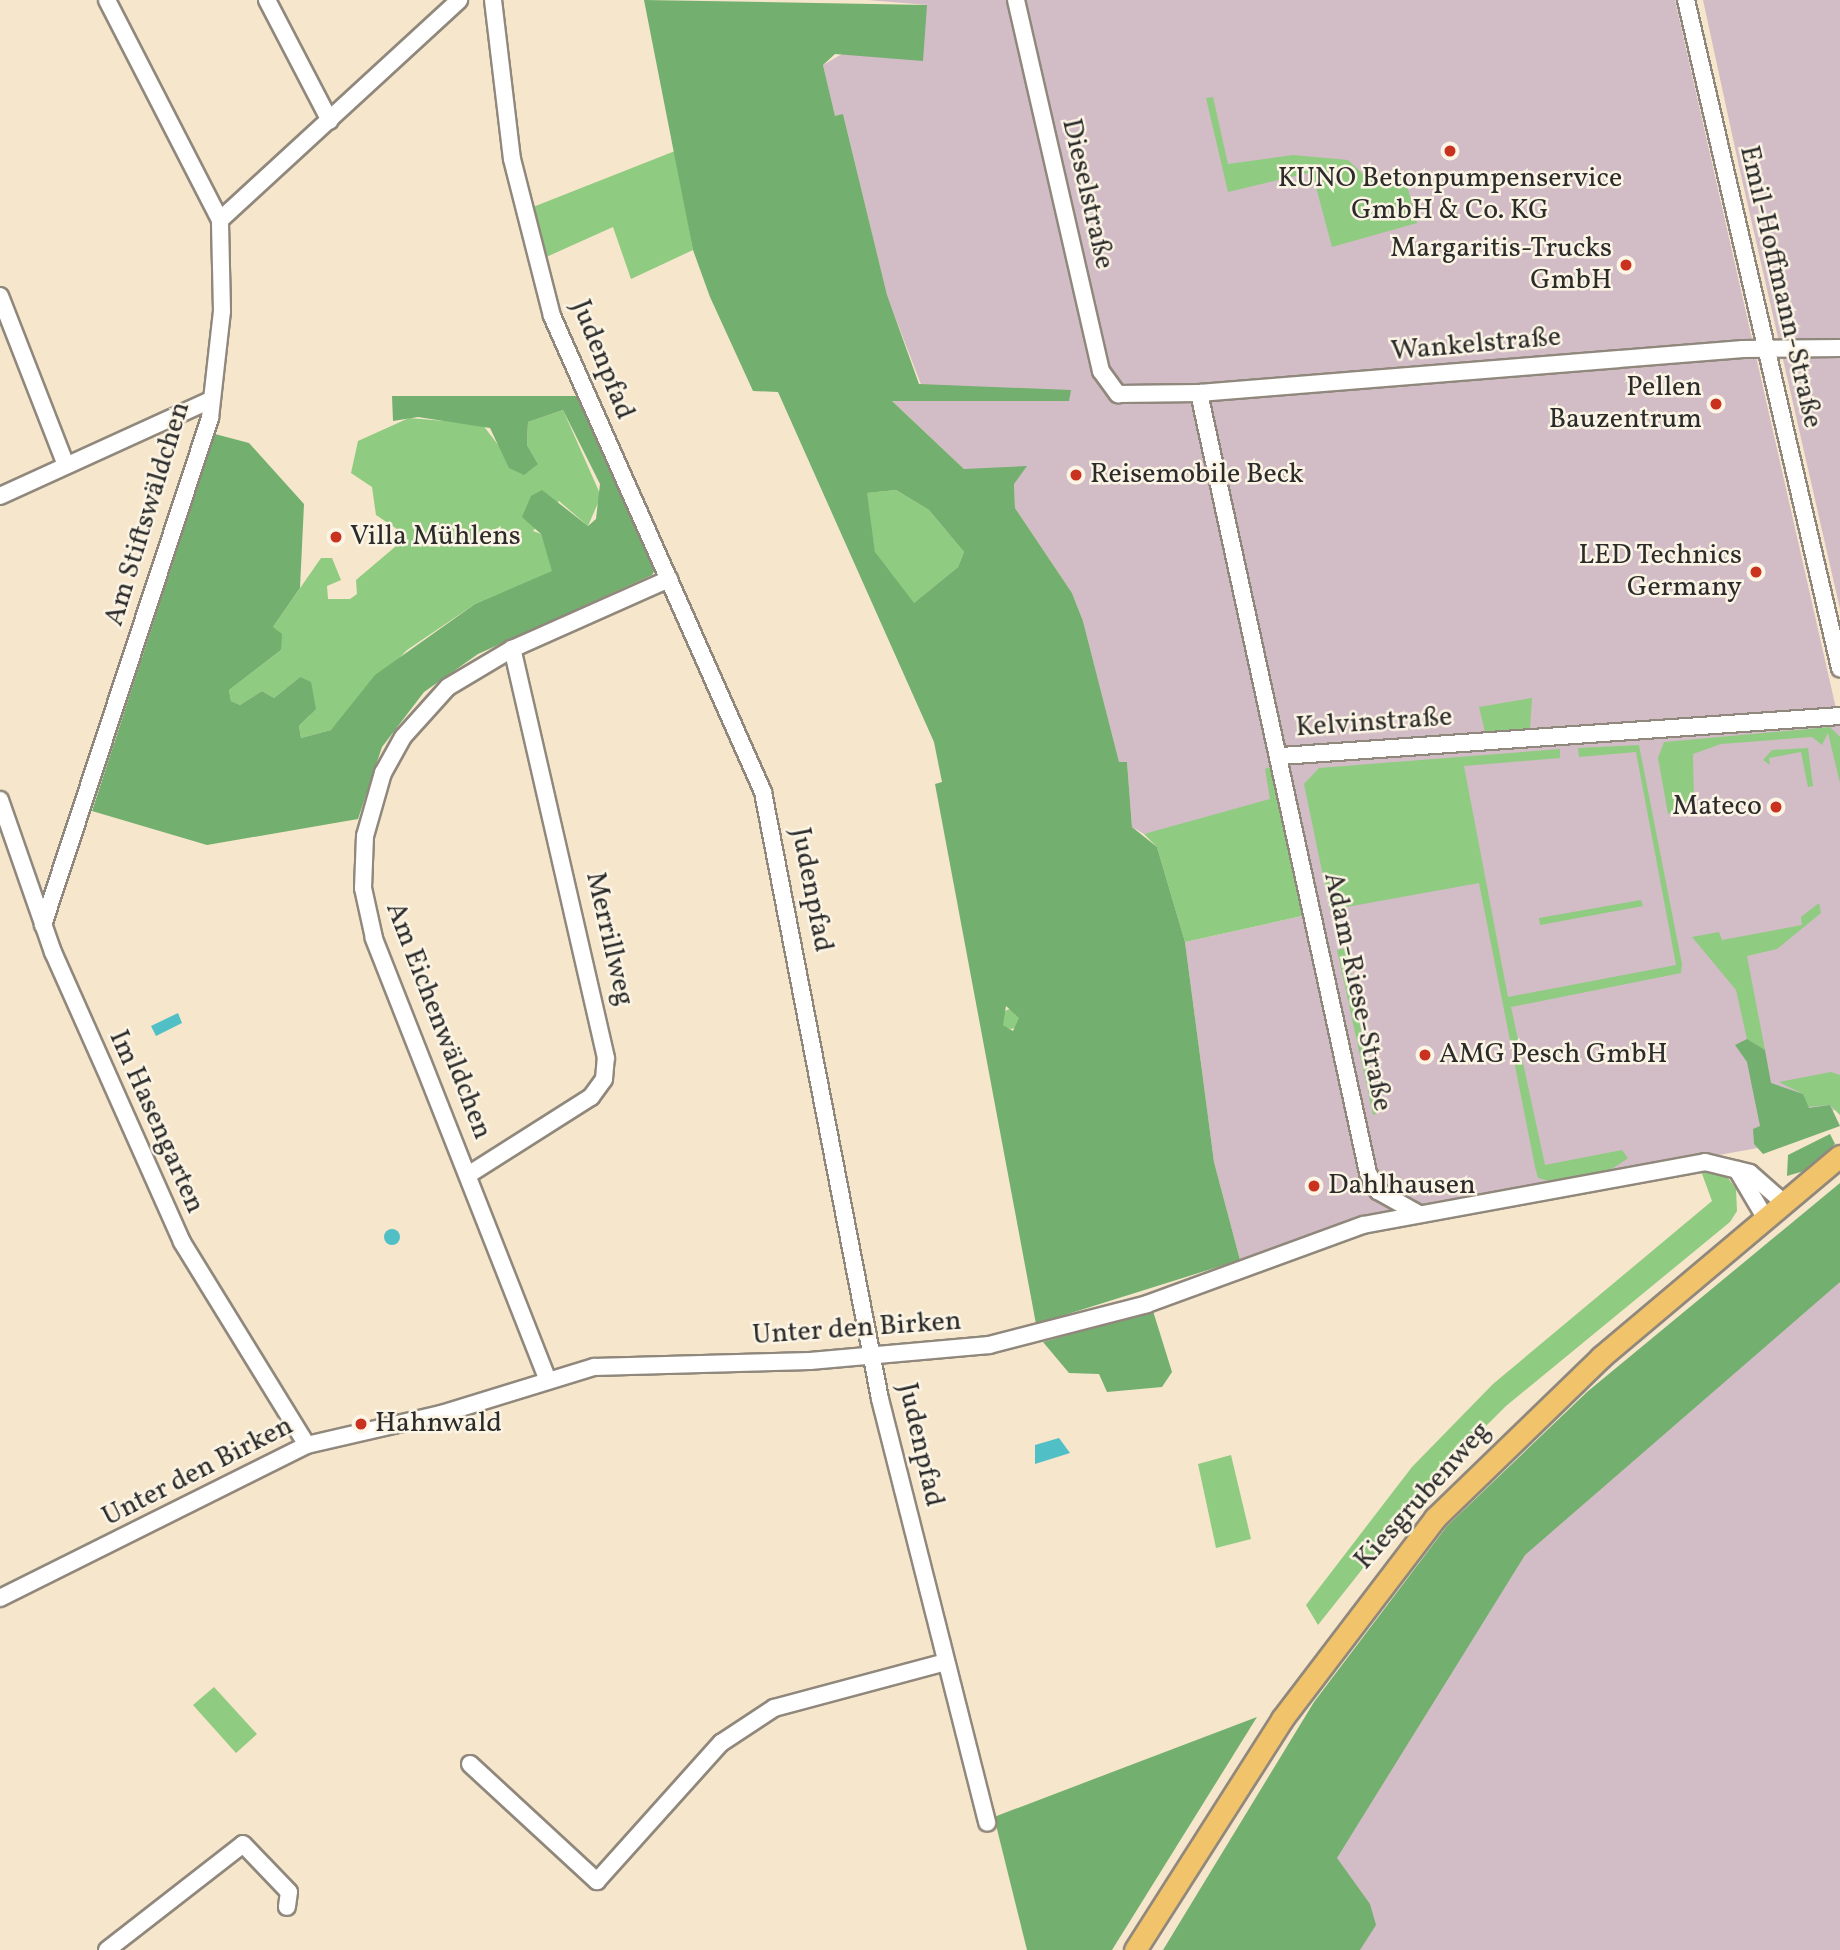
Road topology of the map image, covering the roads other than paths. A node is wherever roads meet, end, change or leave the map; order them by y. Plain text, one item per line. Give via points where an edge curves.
1 (107, 0) edge
2 (267, 0) edge
3 (459, 0) edge
4 (493, 0) edge
5 (1016, 0) edge
6 (1686, 0) edge
7 (330, 121) junction
8 (220, 220) junction
9 (0, 296) edge
10 (1768, 348) junction
11 (1840, 348) edge
12 (1199, 393) junction
13 (1118, 394) joint
14 (211, 400) junction
15 (66, 465) junction
16 (0, 496) edge
17 (669, 579) junction
18 (512, 649) junction
19 (1840, 668) edge
20 (1840, 716) edge
21 (1281, 756) junction
22 (0, 800) edge
23 (43, 925) junction
24 (1840, 1156) edge
25 (1737, 1170) junction
26 (468, 1175) junction
27 (1784, 1203) junction
28 (1419, 1214) junction
29 (1766, 1219) junction
30 (873, 1355) junction
31 (547, 1378) junction
32 (307, 1445) junction
33 (0, 1598) edge
34 (946, 1662) junction
35 (470, 1764) dead end
36 (987, 1823) dead end
37 (287, 1908) dead end
38 (107, 1950) edge
39 (1135, 1950) edge

1 - 8 street
2 - 7 street
3 - 7 street
4 - 17 street, Judenpfad via 512,159 538,270 569,356
5 - 13 street, Dieselstraße via 1101,371
6 - 10 street, Emil-Hoffmann-Straße
7 - 8 street
8 - 14 street, Am Stiftswäldchen via 222,311
9 - 15 street
10 - 11 street, Wankelstraße
10 - 12 street, Wankelstraße
10 - 19 street, Emil-Hoffmann-Straße
12 - 13 street, Wankelstraße
12 - 21 street, Kelvinstraße
14 - 15 street
14 - 23 street, Am Stiftswäldchen
15 - 16 street
17 - 18 street, Am Eichenwäldchen
17 - 30 street, Judenpfad via 763,792
18 - 26 street, Am Eichenwäldchen via 448,687 404,737 376,792 363,862 374,938
18 - 26 street, Merrillweg via 606,1058 604,1079 591,1097
20 - 21 street, Kelvinstraße
21 - 28 street, Adam-Riese-Straße via 1368,1173 1378,1191
22 - 23 street, Im Hasengarten
23 - 32 street, Im Hasengarten via 181,1242
24 - 27 main road, Kiesgrubenweg
25 - 27 street, Unter den Birken
25 - 28 street, Unter den Birken via 1705,1162
25 - 29 street
26 - 31 street, Am Eichenwäldchen
27 - 29 main road, Kiesgrubenweg
28 - 30 street, Unter den Birken via 1307,1241 1147,1304 1077,1323 949,1351
29 - 39 main road, Kiesgrubenweg via 1535,1416 1435,1518 1359,1610 1282,1719
30 - 31 street, Unter den Birken via 622,1364
30 - 34 street, Judenpfad
31 - 32 street, Unter den Birken via 441,1414
32 - 33 street, Unter den Birken
34 - 35 street via 774,1708 721,1743 597,1881
34 - 36 street, Judenpfad
37 - 38 street via 289,1892 243,1844

